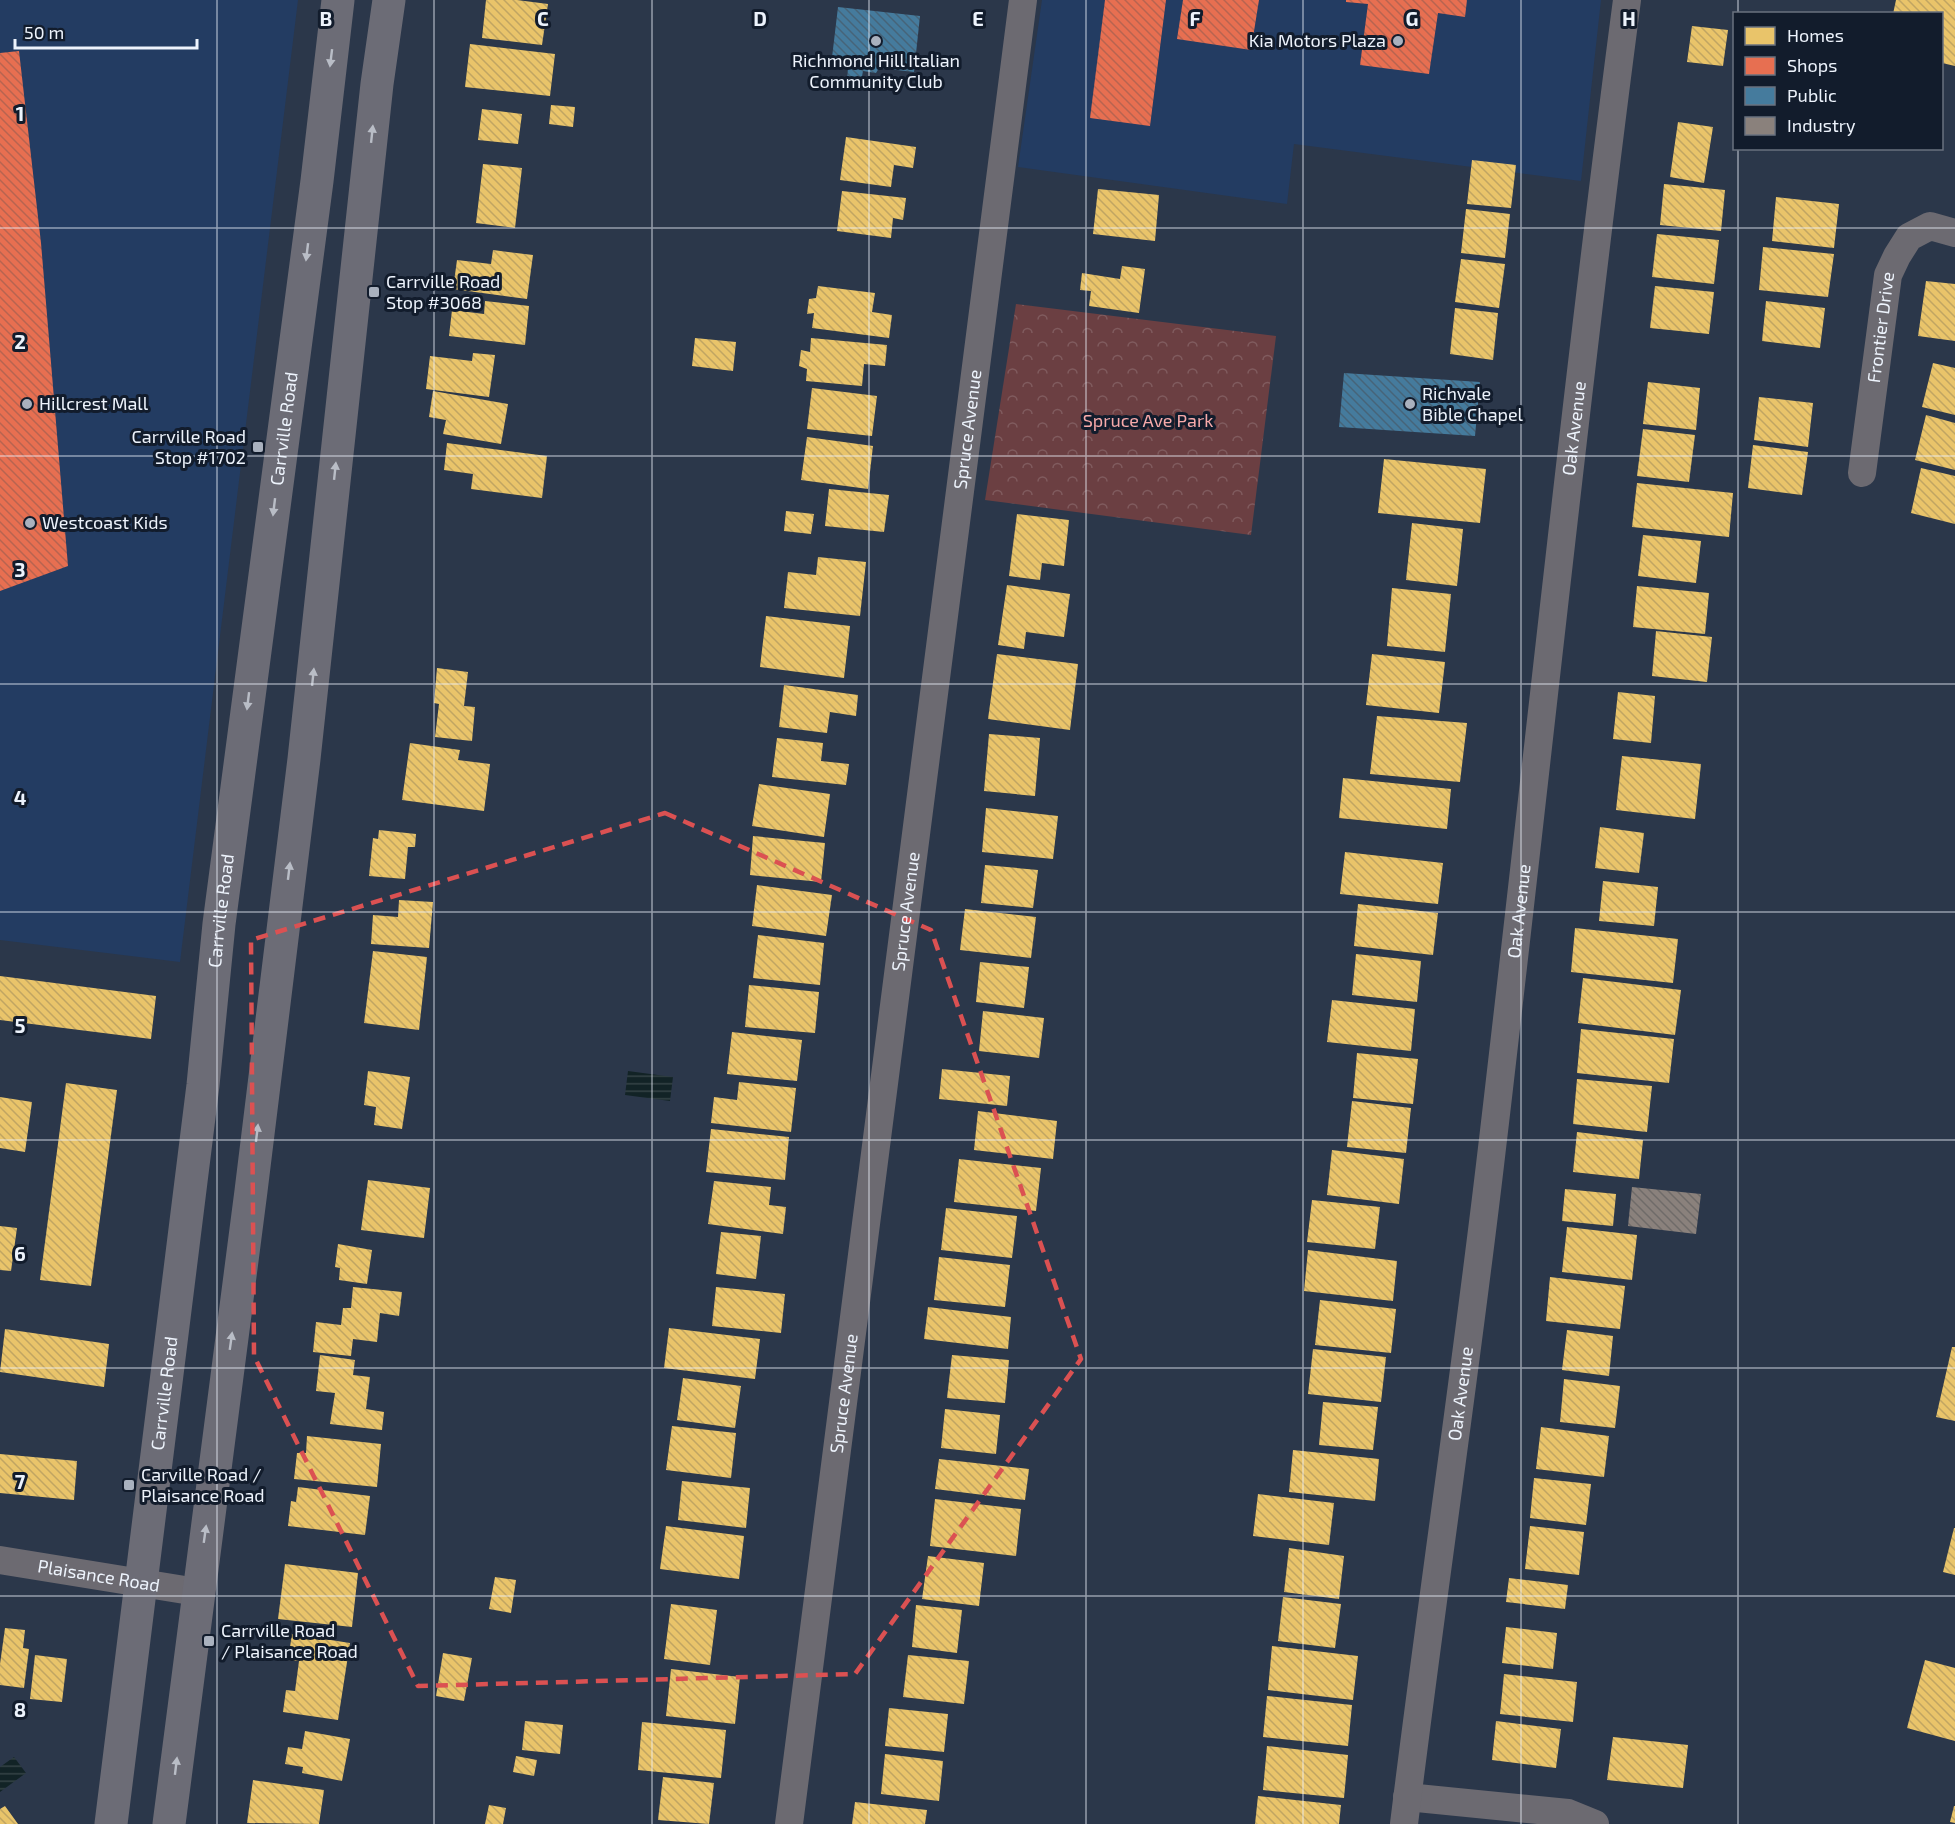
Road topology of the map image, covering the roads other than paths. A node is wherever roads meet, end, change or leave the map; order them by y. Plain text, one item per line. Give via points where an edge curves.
1 (338, 0) edge
2 (389, 0) edge
3 (1023, 0) edge
4 (1627, 0) edge
5 (317, 181) junction
6 (367, 184) junction
7 (1955, 232) edge
8 (1862, 473) dead end
9 (0, 1560) edge
10 (142, 1583) junction
11 (197, 1592) junction
12 (1406, 1810) edge
13 (111, 1824) edge
14 (169, 1824) edge
15 (789, 1824) edge
16 (1595, 1824) edge

1 -> 5 main road, Carrville Road
6 -> 2 main road
3 - 15 street, Spruce Avenue
4 - 12 street, Oak Avenue via 1490,1167
5 - 6 main road
5 -> 10 main road, Carrville Road via 219,924
11 -> 6 main road via 304,759
7 - 8 street, Frontier Drive via 1930,226 1909,237 1888,275
9 - 10 street, Plaisance Road
10 - 11 street, Plaisance Road
10 - 13 main road, Carrville Road
14 -> 11 main road
12 - 16 street via 1568,1813

